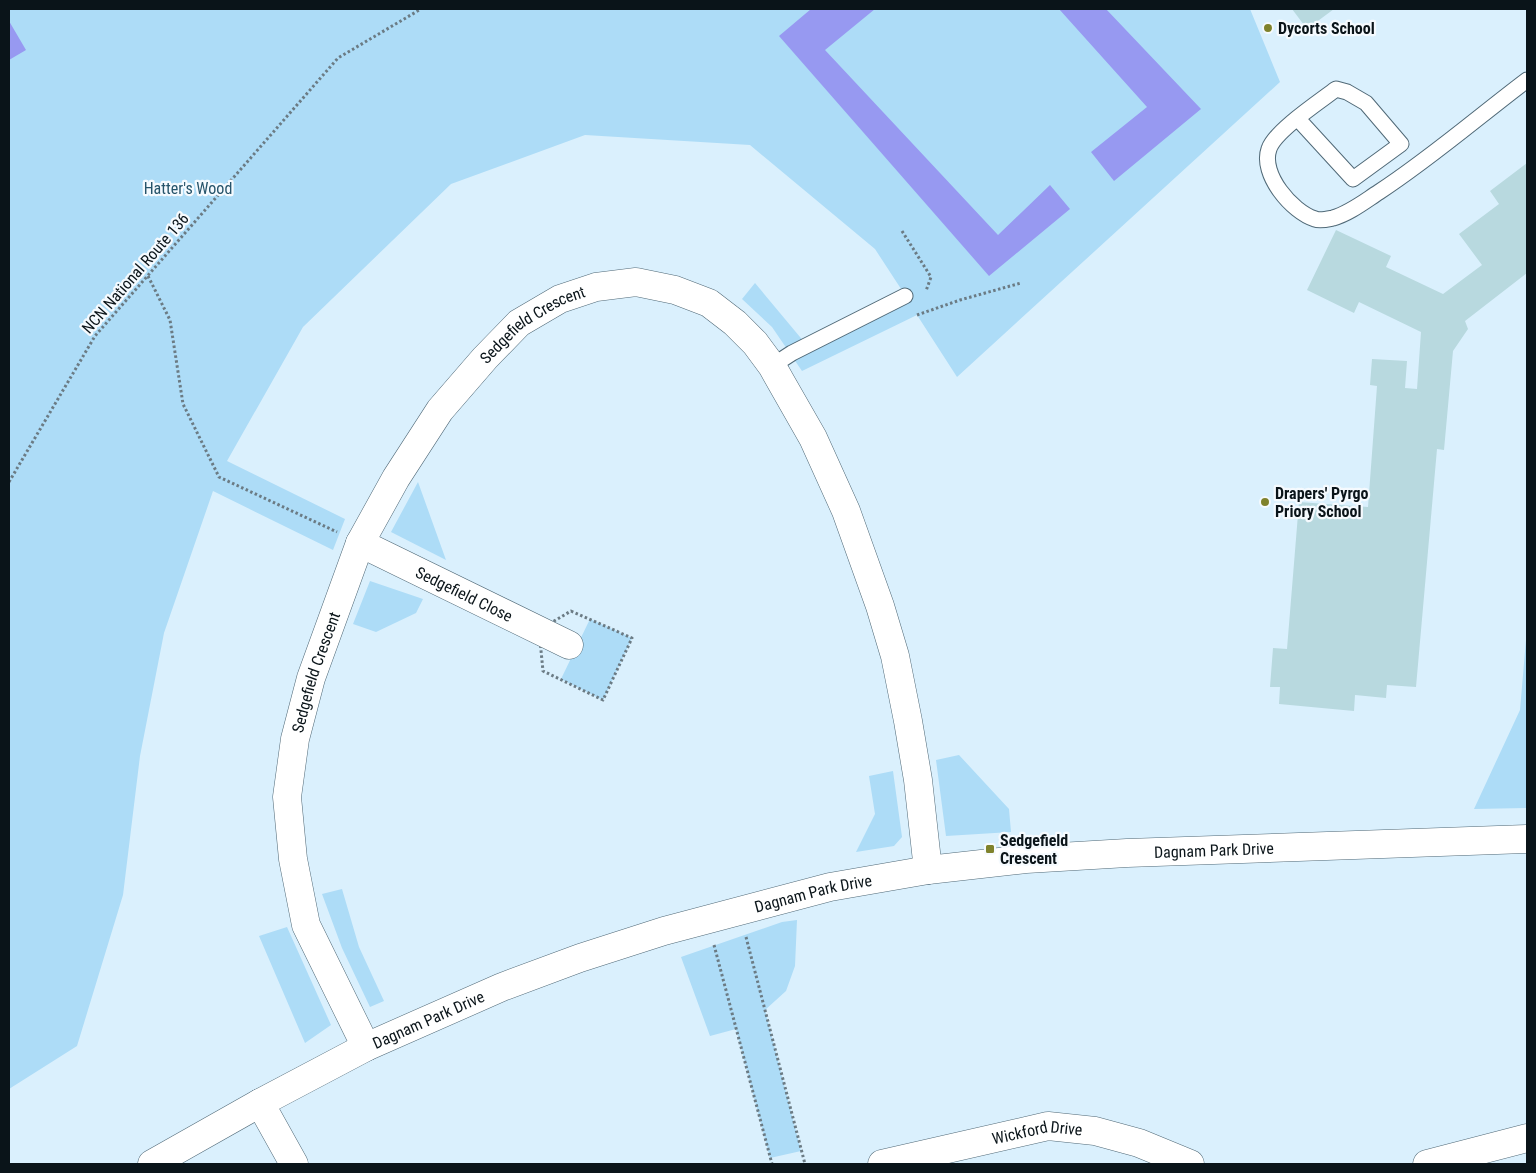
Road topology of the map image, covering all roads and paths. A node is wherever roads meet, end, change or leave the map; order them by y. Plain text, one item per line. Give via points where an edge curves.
1 (421, 9) edge
2 (1527, 80) edge
3 (1298, 119) junction
4 (902, 231) dead end
5 (148, 276) junction
6 (1021, 283) dead end
7 (925, 292) dead end
8 (905, 296) dead end
9 (920, 307) dead end
10 (772, 366) junction
11 (9, 482) edge
12 (360, 543) junction
13 (569, 645) dead end
14 (1527, 839) edge
15 (928, 870) junction
16 (739, 911) junction
17 (708, 920) junction
18 (366, 1047) junction
19 (260, 1103) junction
20 (1527, 1138) edge
21 (152, 1164) edge
22 (294, 1164) edge
23 (772, 1164) edge
24 (805, 1164) edge
25 (882, 1164) edge
26 (1190, 1164) edge
27 (1427, 1164) edge

1 - 5 path, NCN National Route 136 via 338,58
2 - 3 lane via 1399,179 1356,208 1334,218 1317,220 1300,212 1276,184 1267,163 1269,148 1280,133
3 - 3 lane via 1354,179 1401,144 1366,103 1336,89
4 - 7 path via 930,277
5 - 11 path, NCN National Route 136 via 95,336
5 - 12 path via 170,320 183,404 219,477
6 - 9 path via 917,315
8 - 10 lane
10 - 12 street, Sedgefield Crescent via 735,323 709,303 675,290 636,282 596,287 560,299 519,324 440,410 396,478
10 - 15 street, Sedgefield Crescent via 813,438 842,503 885,623 908,721
12 - 13 street, Sedgefield Close
12 - 18 street, Sedgefield Crescent via 311,678 295,739 287,797 293,859 306,926
14 - 15 street, Dagnam Park Drive via 1127,853 1026,859
15 - 16 street, Dagnam Park Drive via 830,887
16 - 17 street, Dagnam Park Drive
16 - 24 path
17 - 18 street, Dagnam Park Drive via 580,958 502,987
17 - 23 path
18 - 19 street, Dagnam Park Drive
19 - 21 street, Dagnam Park Drive
19 - 22 street
20 - 27 street
25 - 26 street, Wickford Drive via 1048,1126 1095,1131 1139,1143

